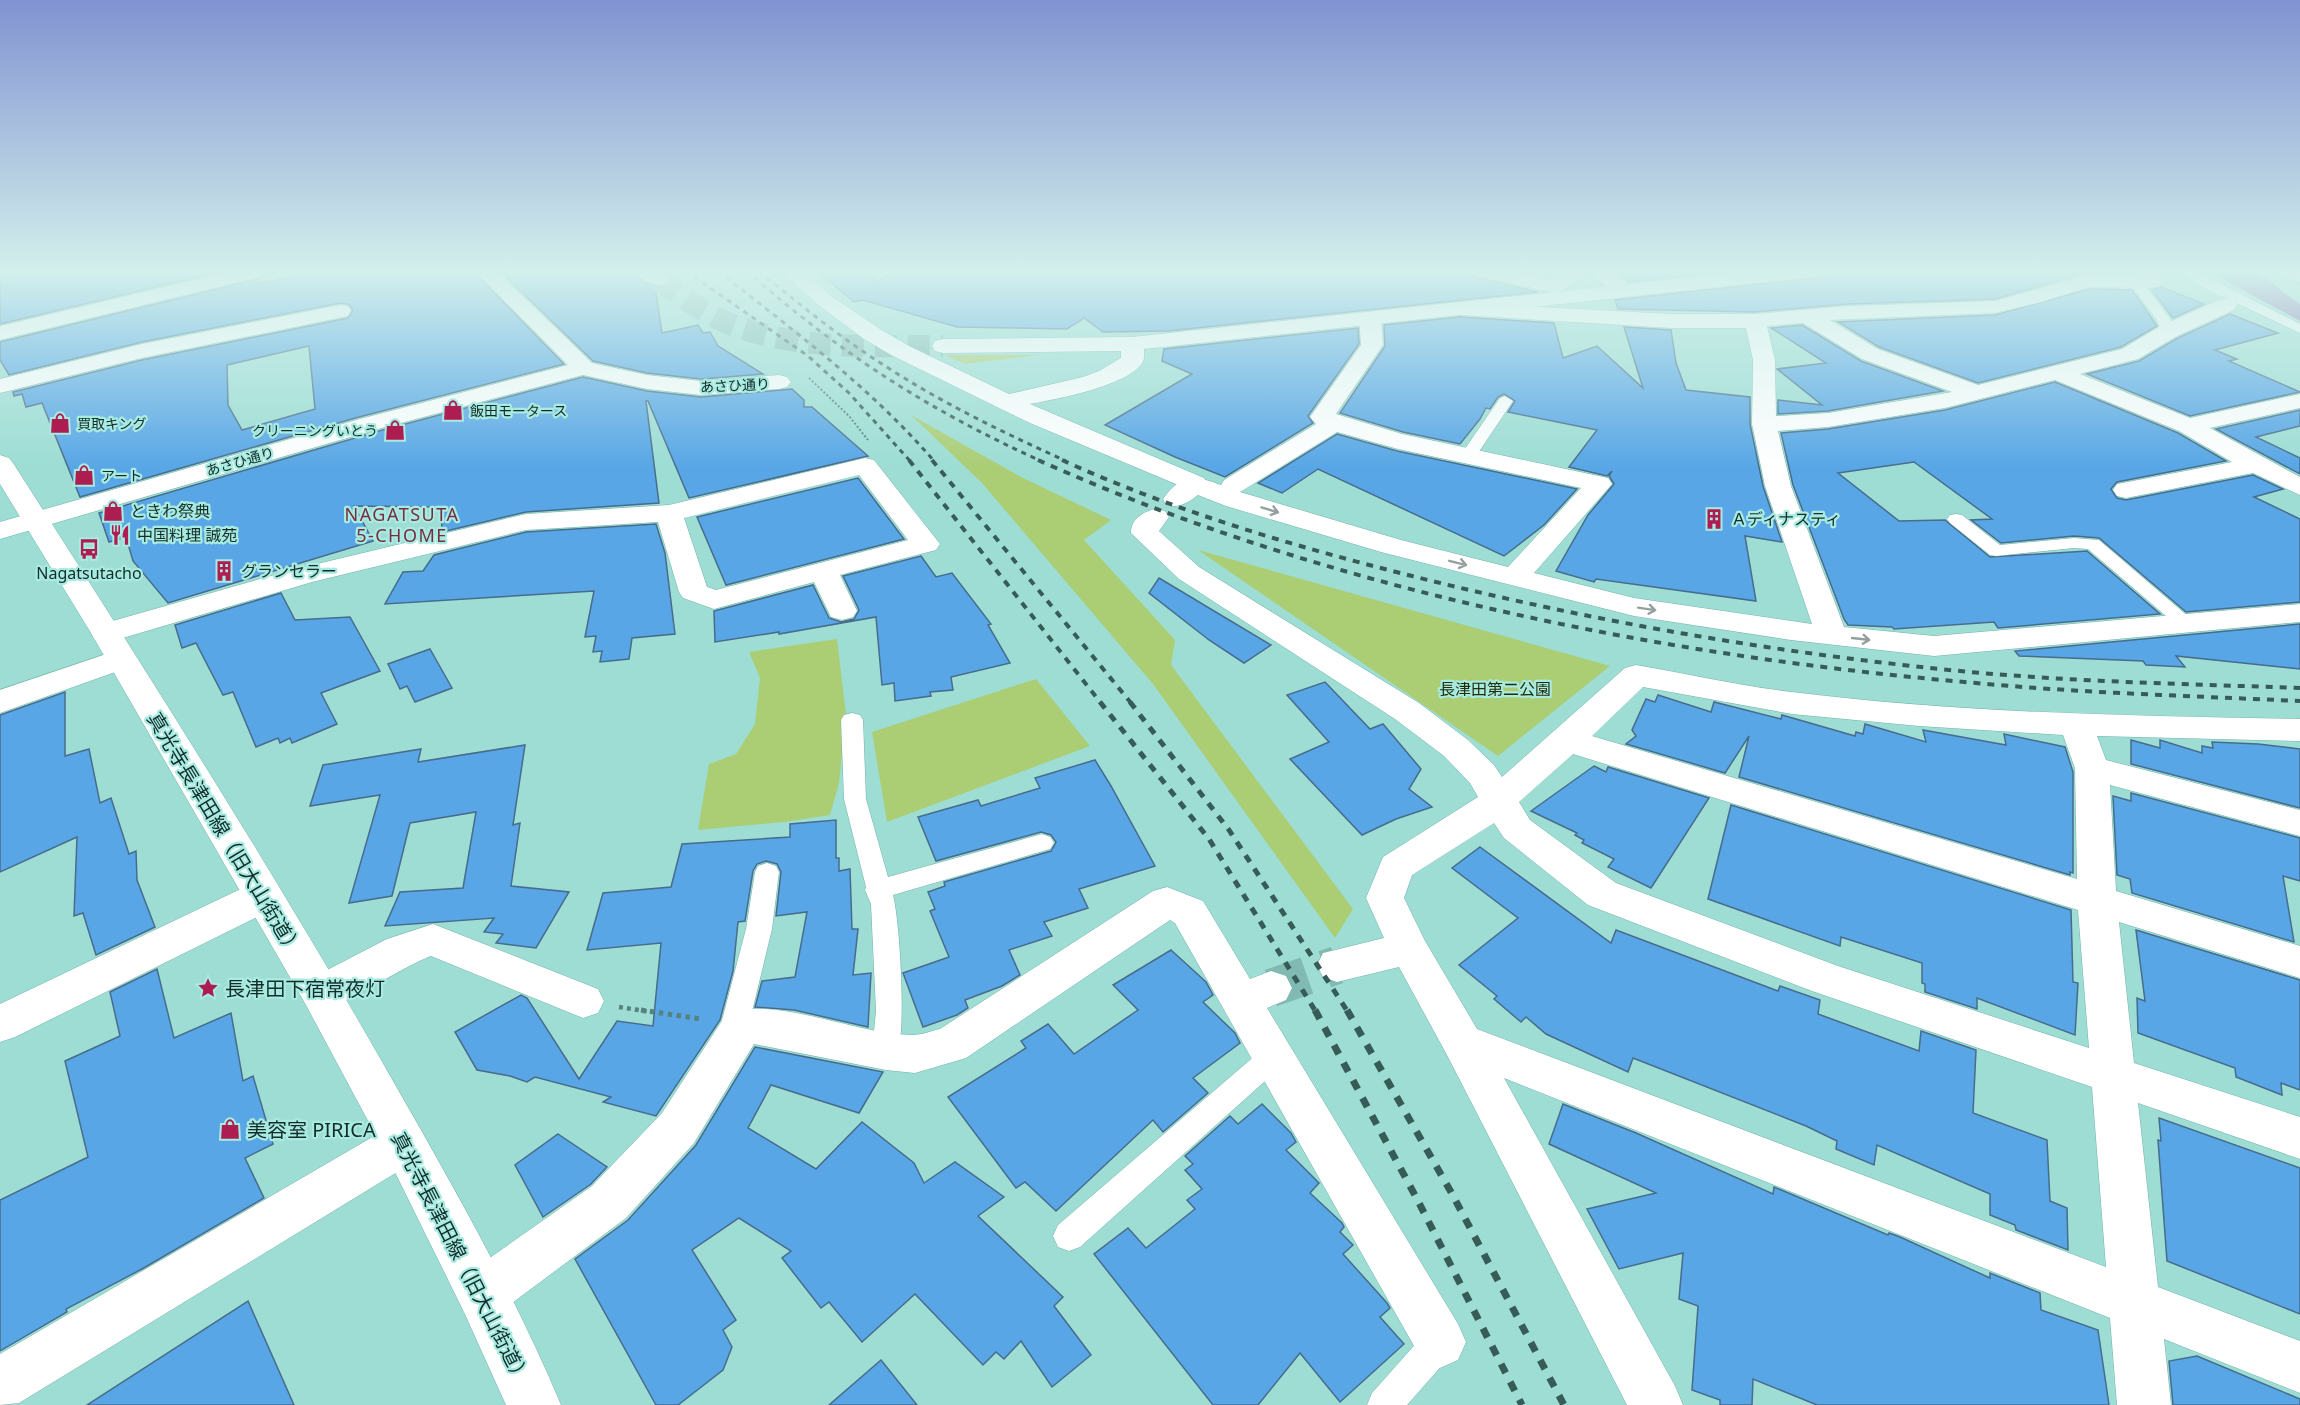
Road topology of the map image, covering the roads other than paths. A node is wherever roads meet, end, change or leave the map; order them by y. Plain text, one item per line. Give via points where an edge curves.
1 (213, 337) edge
2 (552, 337) edge
3 (877, 337) edge
4 (1200, 337) edge
5 (1371, 337) edge
6 (1759, 337) edge
7 (1841, 337) edge
8 (2159, 337) edge
9 (1132, 344) junction
10 (943, 346) tunnel mouth
11 (584, 368) junction
12 (2058, 373) junction
13 (779, 382) dead end
14 (0, 386) edge
15 (1974, 392) junction
16 (1505, 401) dead end
17 (2300, 401) edge
18 (1005, 402) junction
19 (1334, 423) junction
20 (1764, 424) junction
21 (2188, 426) junction
22 (1468, 456) junction
23 (0, 463) edge
24 (2256, 465) junction
25 (2299, 485) edge
26 (1233, 486) dead end
27 (2126, 490) dead end
28 (1175, 500) junction
29 (669, 513) junction
30 (1956, 519) dead end
31 (18, 525) edge
32 (824, 571) junction
33 (1515, 576) junction
34 (842, 611) dead end
35 (2300, 613) edge
36 (2187, 624) junction
37 (1831, 636) junction
38 (113, 646) junction
39 (0, 702) edge
40 (852, 720) dead end
41 (2076, 725) junction
42 (2300, 730) edge
43 (1567, 740) junction
44 (2092, 768) junction
45 (1499, 799) junction
46 (2300, 823) edge
47 (1042, 843) dead end
48 (767, 872) dead end
49 (878, 890) junction
50 (263, 896) junction
51 (2097, 900) junction
52 (1409, 949) junction
53 (2300, 962) edge
54 (1337, 965) tunnel mouth
55 (321, 993) junction
56 (583, 1001) road end
57 (0, 1024) edge
58 (735, 1024) road end
59 (1462, 1042) junction
60 (886, 1051) junction
61 (1274, 1056) junction
62 (2113, 1074) junction
63 (2300, 1138) edge
64 (404, 1143) junction
65 (1069, 1236) dead end
66 (482, 1294) junction
67 (2135, 1301) junction
68 (1440, 1342) joint
69 (2300, 1367) edge
70 (0, 1384) edge
71 (534, 1405) edge
72 (1384, 1405) edge
73 (1656, 1405) edge
74 (2144, 1405) edge

1 - 14 street
2 - 11 street, あさひ通り
3 - 18 street
4 - 9 street
5 - 19 street via 1372,345 1322,417
6 - 20 street via 1764,360
7 - 15 street via 1870,354
8 - 12 street via 2130,354
9 - 10 street
9 - 18 street via 1133,360 1124,370
11 - 13 street, あさひ通り via 617,377 701,388
11 - 31 street, あさひ通り via 369,424
12 - 15 street
12 - 21 street
15 - 20 street via 1903,409
16 - 22 lane
17 - 21 street
18 - 28 street
19 - 22 street
19 - 26 street
20 - 37 street via 1778,486
21 - 24 street
22 - 33 street via 1599,484
23 - 31 street, 真光寺長津田線（旧大山街道）
24 - 25 street
24 - 27 street
28 -> 33 street via 1236,500 1351,535
28 - 45 street via 1145,526 1145,533 1189,573 1407,711 1462,754
29 - 32 street via 694,592 714,600
29 - 32 street via 865,465 926,544
29 - 38 street via 526,522 302,576
30 - 36 lane via 1996,551 2093,544
31 - 38 street, 真光寺長津田線（旧大山街道）
32 - 34 street
33 -> 37 street via 1634,607
35 - 36 street
37 -> 36 street via 1934,646
38 - 39 street
38 - 50 street, 真光寺長津田線（旧大山街道）
40 - 49 lane via 855,799
41 - 42 street
41 - 43 street via 1913,716 1789,702 1636,675
41 - 44 street
43 - 45 street
43 - 51 street
44 - 46 street
44 - 51 street
45 - 52 street via 1396,867 1386,898
45 - 62 street via 1518,829 1602,894 1827,980
47 - 49 lane
48 - 58 lane via 759,929
49 - 60 lane via 883,904 889,1011
50 - 55 street, 真光寺長津田線（旧大山街道）
50 - 57 street
51 - 53 street
51 - 62 street
52 - 54 street
52 - 59 street
55 - 56 street via 401,950 433,940
55 - 64 street, 真光寺長津田線（旧大山街道）
59 - 67 street
59 - 73 street
60 - 61 street via 915,1054 951,1045 1167,902 1189,912 1256,994
60 - 66 street via 763,1026 742,1026 678,1128 609,1202
61 - 65 lane
61 - 68 street
62 - 63 street
62 - 67 street
64 - 66 street, 真光寺長津田線（旧大山街道）
64 - 70 street
66 - 71 street, 真光寺長津田線（旧大山街道）
67 - 69 street
67 - 74 street
68 - 72 lane

